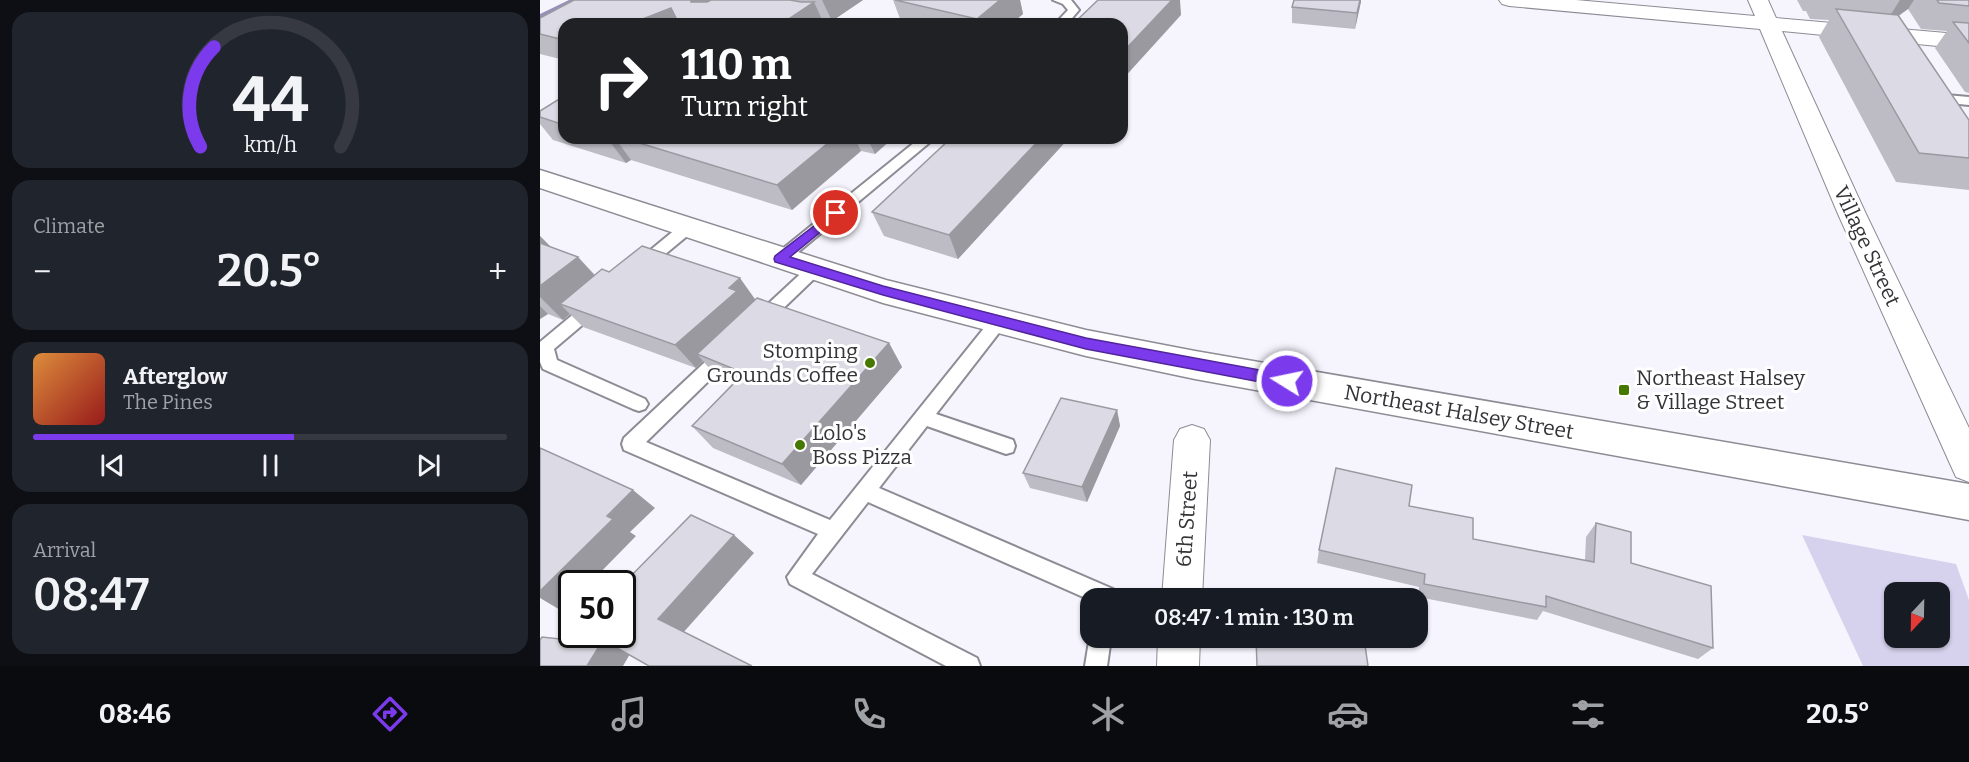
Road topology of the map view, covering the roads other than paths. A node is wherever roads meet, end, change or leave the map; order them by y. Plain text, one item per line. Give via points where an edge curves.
1 (1058, 0) edge
2 (1509, 0) edge
3 (1758, 0) edge
4 (1561, 2) edge
5 (1067, 18) edge
6 (1769, 24) junction
7 (1969, 42) edge
8 (1969, 101) edge
9 (1940, 115) edge
10 (921, 144) edge
11 (540, 179) edge
12 (687, 228) junction
13 (780, 259) junction
14 (814, 270) junction
15 (625, 280) edge
16 (607, 295) edge
17 (999, 321) junction
18 (544, 368) edge
19 (639, 404) dead end
20 (923, 417) junction
21 (1192, 440) dead end
22 (1006, 446) dead end
23 (1969, 466) edge
24 (865, 491) junction
25 (1969, 502) edge
26 (833, 531) junction
27 (1088, 588) edge
28 (1183, 588) edge
29 (1099, 648) edge
30 (1179, 648) edge
31 (969, 666) edge
32 (1096, 666) edge
33 (1178, 666) edge

1 - 5 lane via 1067,2 1074,10
2 - 4 street
3 - 6 street, Village Street
4 - 6 street
6 - 7 street
6 - 23 street, Village Street
8 - 9 lane via 1929,98
10 - 13 lane
11 - 12 main road, Northeast Halsey Street
12 - 13 main road, Northeast Halsey Street
12 - 15 lane
13 - 14 main road, Northeast Halsey Street
14 - 17 main road, Northeast Halsey Street
14 - 26 lane via 631,444
16 - 18 lane via 545,346
17 - 20 lane
17 - 25 main road, Northeast Halsey Street via 1195,365
18 - 19 lane
20 - 22 lane
20 - 24 lane
21 - 28 street, 6th Street
24 - 26 lane
24 - 27 lane
26 - 31 lane via 797,576
29 - 32 lane
30 - 33 street

